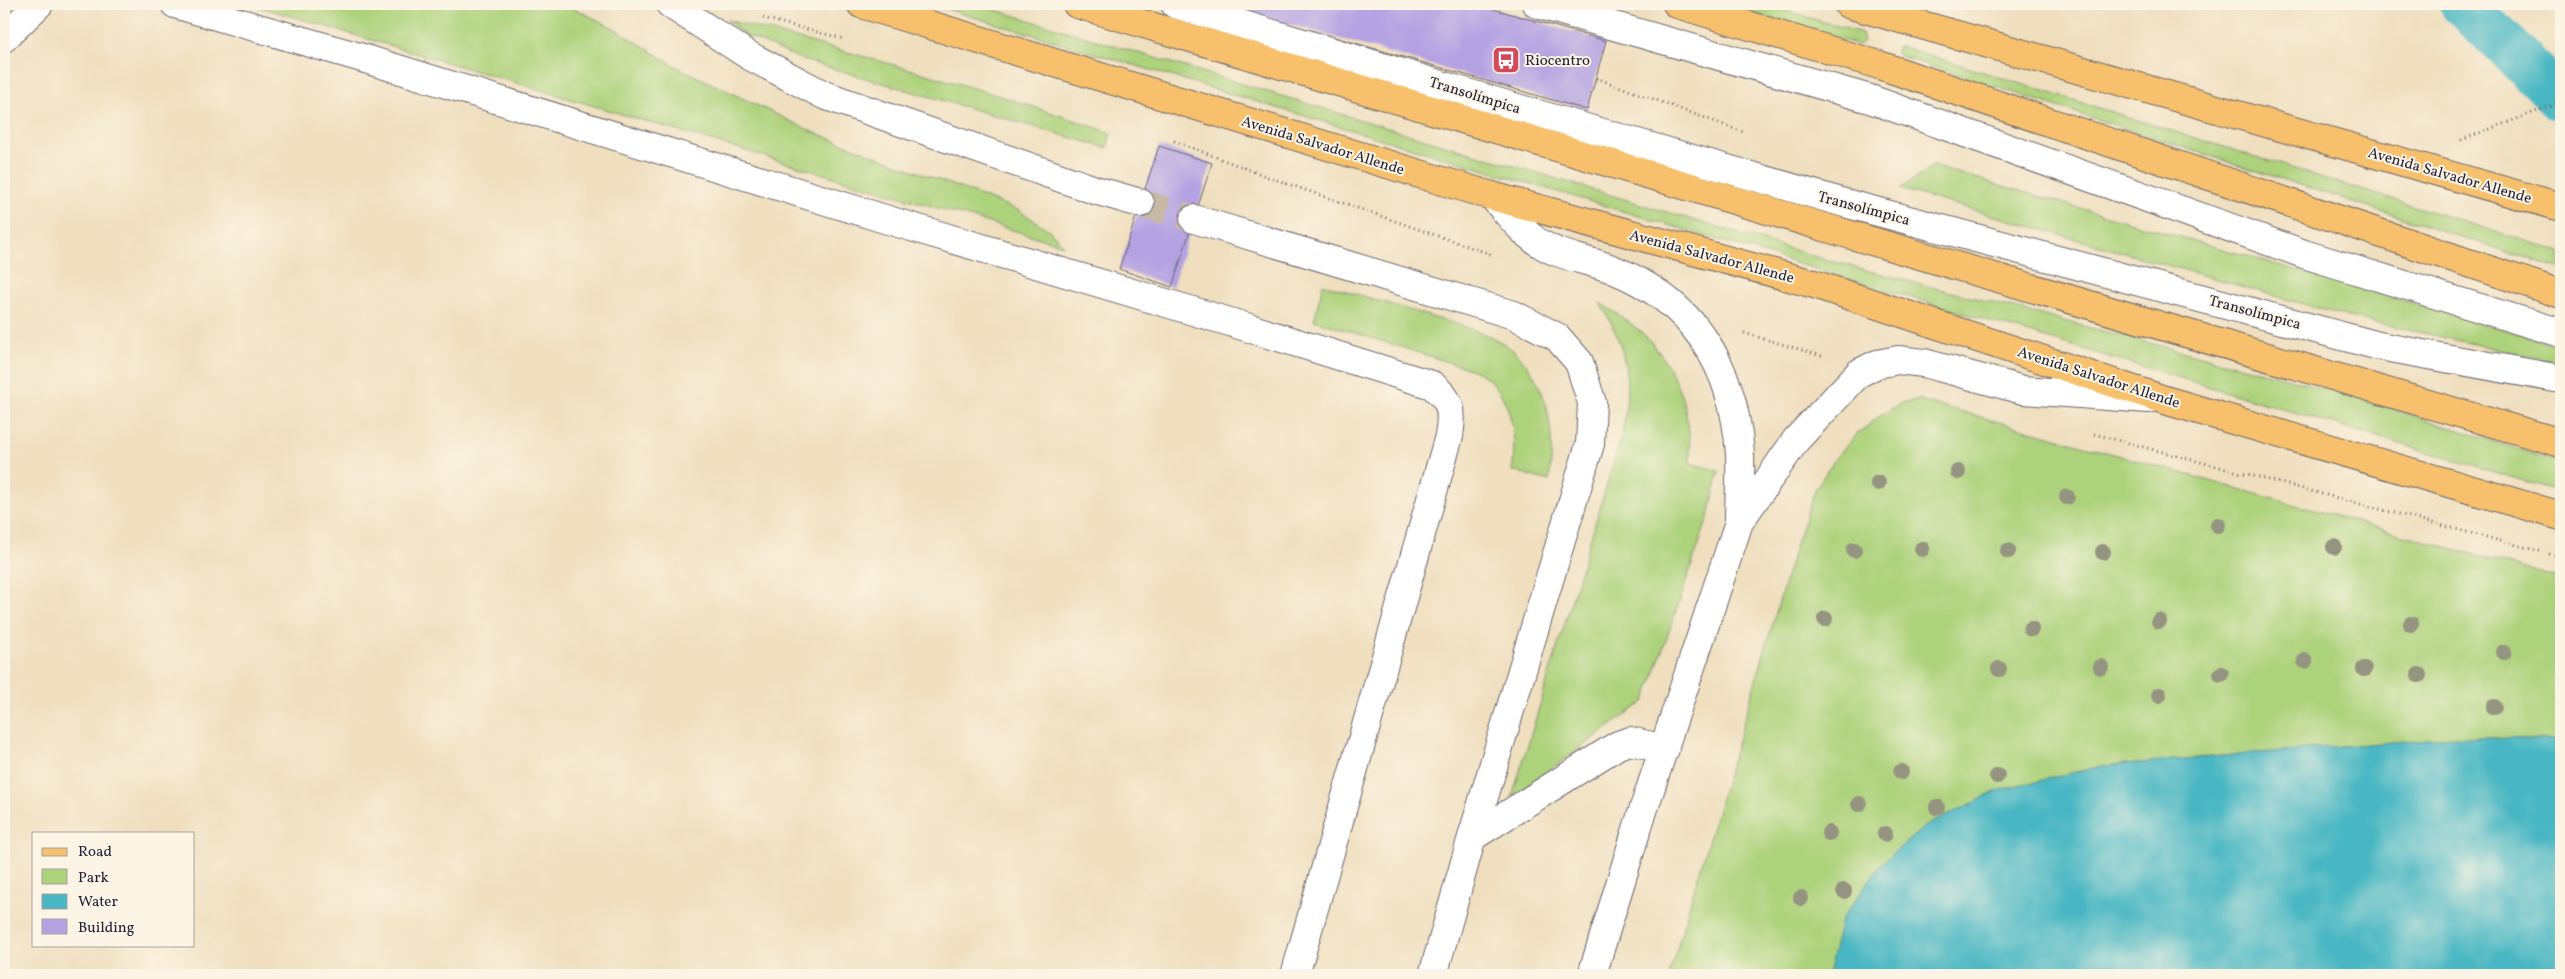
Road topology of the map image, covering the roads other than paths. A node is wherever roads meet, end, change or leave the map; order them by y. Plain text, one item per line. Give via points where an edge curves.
1 (39, 4) edge
2 (175, 4) edge
3 (670, 4) edge
4 (861, 4) edge
5 (1077, 4) edge
6 (1175, 4) edge
7 (1538, 4) edge
8 (1677, 4) edge
9 (1848, 4) edge
10 (4, 38) edge
11 (1492, 196) junction
12 (1140, 203) tunnel mouth
13 (2552, 205) edge
14 (1194, 219) tunnel mouth
15 (2561, 294) edge
16 (2561, 333) edge
17 (2561, 379) edge
18 (2168, 401) junction
19 (2561, 442) edge
20 (2561, 516) edge
21 (1739, 522) junction
22 (1666, 749) junction
23 (1472, 837) junction
24 (1295, 975) edge
25 (1433, 975) edge
26 (1592, 975) edge

1 - 10 lane
2 - 24 lane via 1243,326 1432,385 1445,395 1452,418 1449,436
3 - 12 lane via 748,55 824,95
4 - 11 main road, Avenida Salvador Allende
5 - 19 main road via 1843,233
6 - 17 lane, Transolímpica via 1841,202 2379,346
7 - 16 lane via 1870,99 2304,254
8 - 15 main road via 1879,65
9 - 13 main road, Avenida Salvador Allende
11 - 18 main road, Avenida Salvador Allende via 1814,284
11 - 21 lane via 1541,244 1613,270 1650,288 1693,323 1714,356 1731,400 1740,454
14 - 23 lane via 1514,315 1557,337 1578,362 1592,403 1590,444
18 - 20 main road, Avenida Salvador Allende
18 - 21 lane via 2023,390 1924,363 1898,360 1877,364 1859,373 1796,440
21 - 22 lane
22 - 23 lane via 1630,741 1618,745
22 - 26 lane via 1636,832
23 - 25 lane

